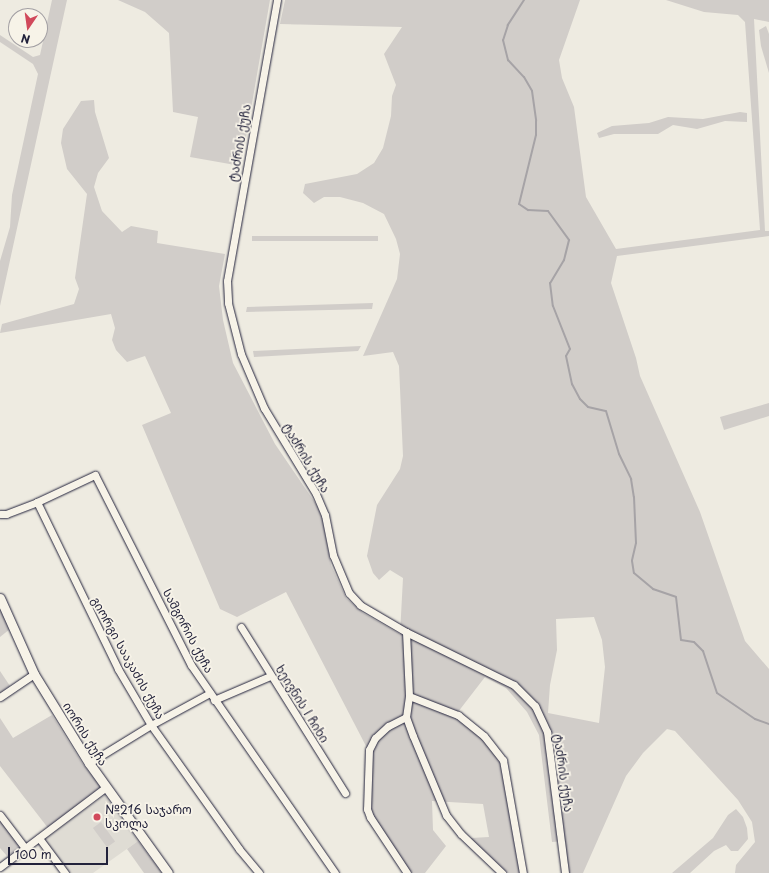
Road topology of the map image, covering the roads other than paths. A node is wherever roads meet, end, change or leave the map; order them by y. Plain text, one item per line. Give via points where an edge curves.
1 (277, 0) edge
2 (36, 502) junction
3 (0, 514) edge
4 (0, 598) edge
5 (241, 627) dead end
6 (406, 632) junction
7 (34, 674) junction
8 (270, 676) junction
9 (210, 693) junction
10 (409, 696) junction
11 (0, 697) edge
12 (214, 700) junction
13 (406, 717) junction
14 (151, 725) junction
15 (88, 763) junction
16 (105, 788) junction
17 (345, 793) dead end
18 (0, 815) edge
19 (39, 838) junction
20 (25, 848) junction
21 (0, 867) edge
22 (65, 873) edge
23 (168, 873) edge
24 (259, 873) edge
25 (336, 873) edge
26 (407, 873) edge
27 (502, 873) edge
28 (523, 873) edge
29 (565, 873) edge

1 - 6 street, ტაძრის ქუჩა via 226,281 228,303 252,383 283,442 316,494 325,515 333,555 349,593 360,604
2 - 3 street, სამგორის ქუჩა
2 - 9 street, სამგორის ქუჩა via 95,475 191,665
2 - 14 street, გიორგი სააკაძის ქუჩა via 115,662
4 - 7 street, იორის ქუჩა
5 - 8 street, ხეივნის I ჩიხი
6 - 10 street
6 - 29 street, ტაძრის ქუჩა via 514,685 535,706 546,732
7 - 11 street
7 - 15 street, იორის ქუჩა
8 - 12 street
8 - 17 street, ხეივნის I ჩიხი
9 - 12 street, სამგორის ქუჩა
9 - 14 street
10 - 13 street
10 - 28 street via 458,715 484,736 503,760
12 - 25 street, სამგორის ქუჩა
13 - 26 street via 388,726 375,738 369,750 367,809
13 - 27 street via 446,815 461,834
14 - 15 street
14 - 24 street, გიორგი სააკაძის ქუჩა via 239,849
15 - 16 street, იორის ქუჩა
16 - 19 street
16 - 23 street, იორის ქუჩა
18 - 20 street
19 - 20 street
19 - 22 street
20 - 21 street

